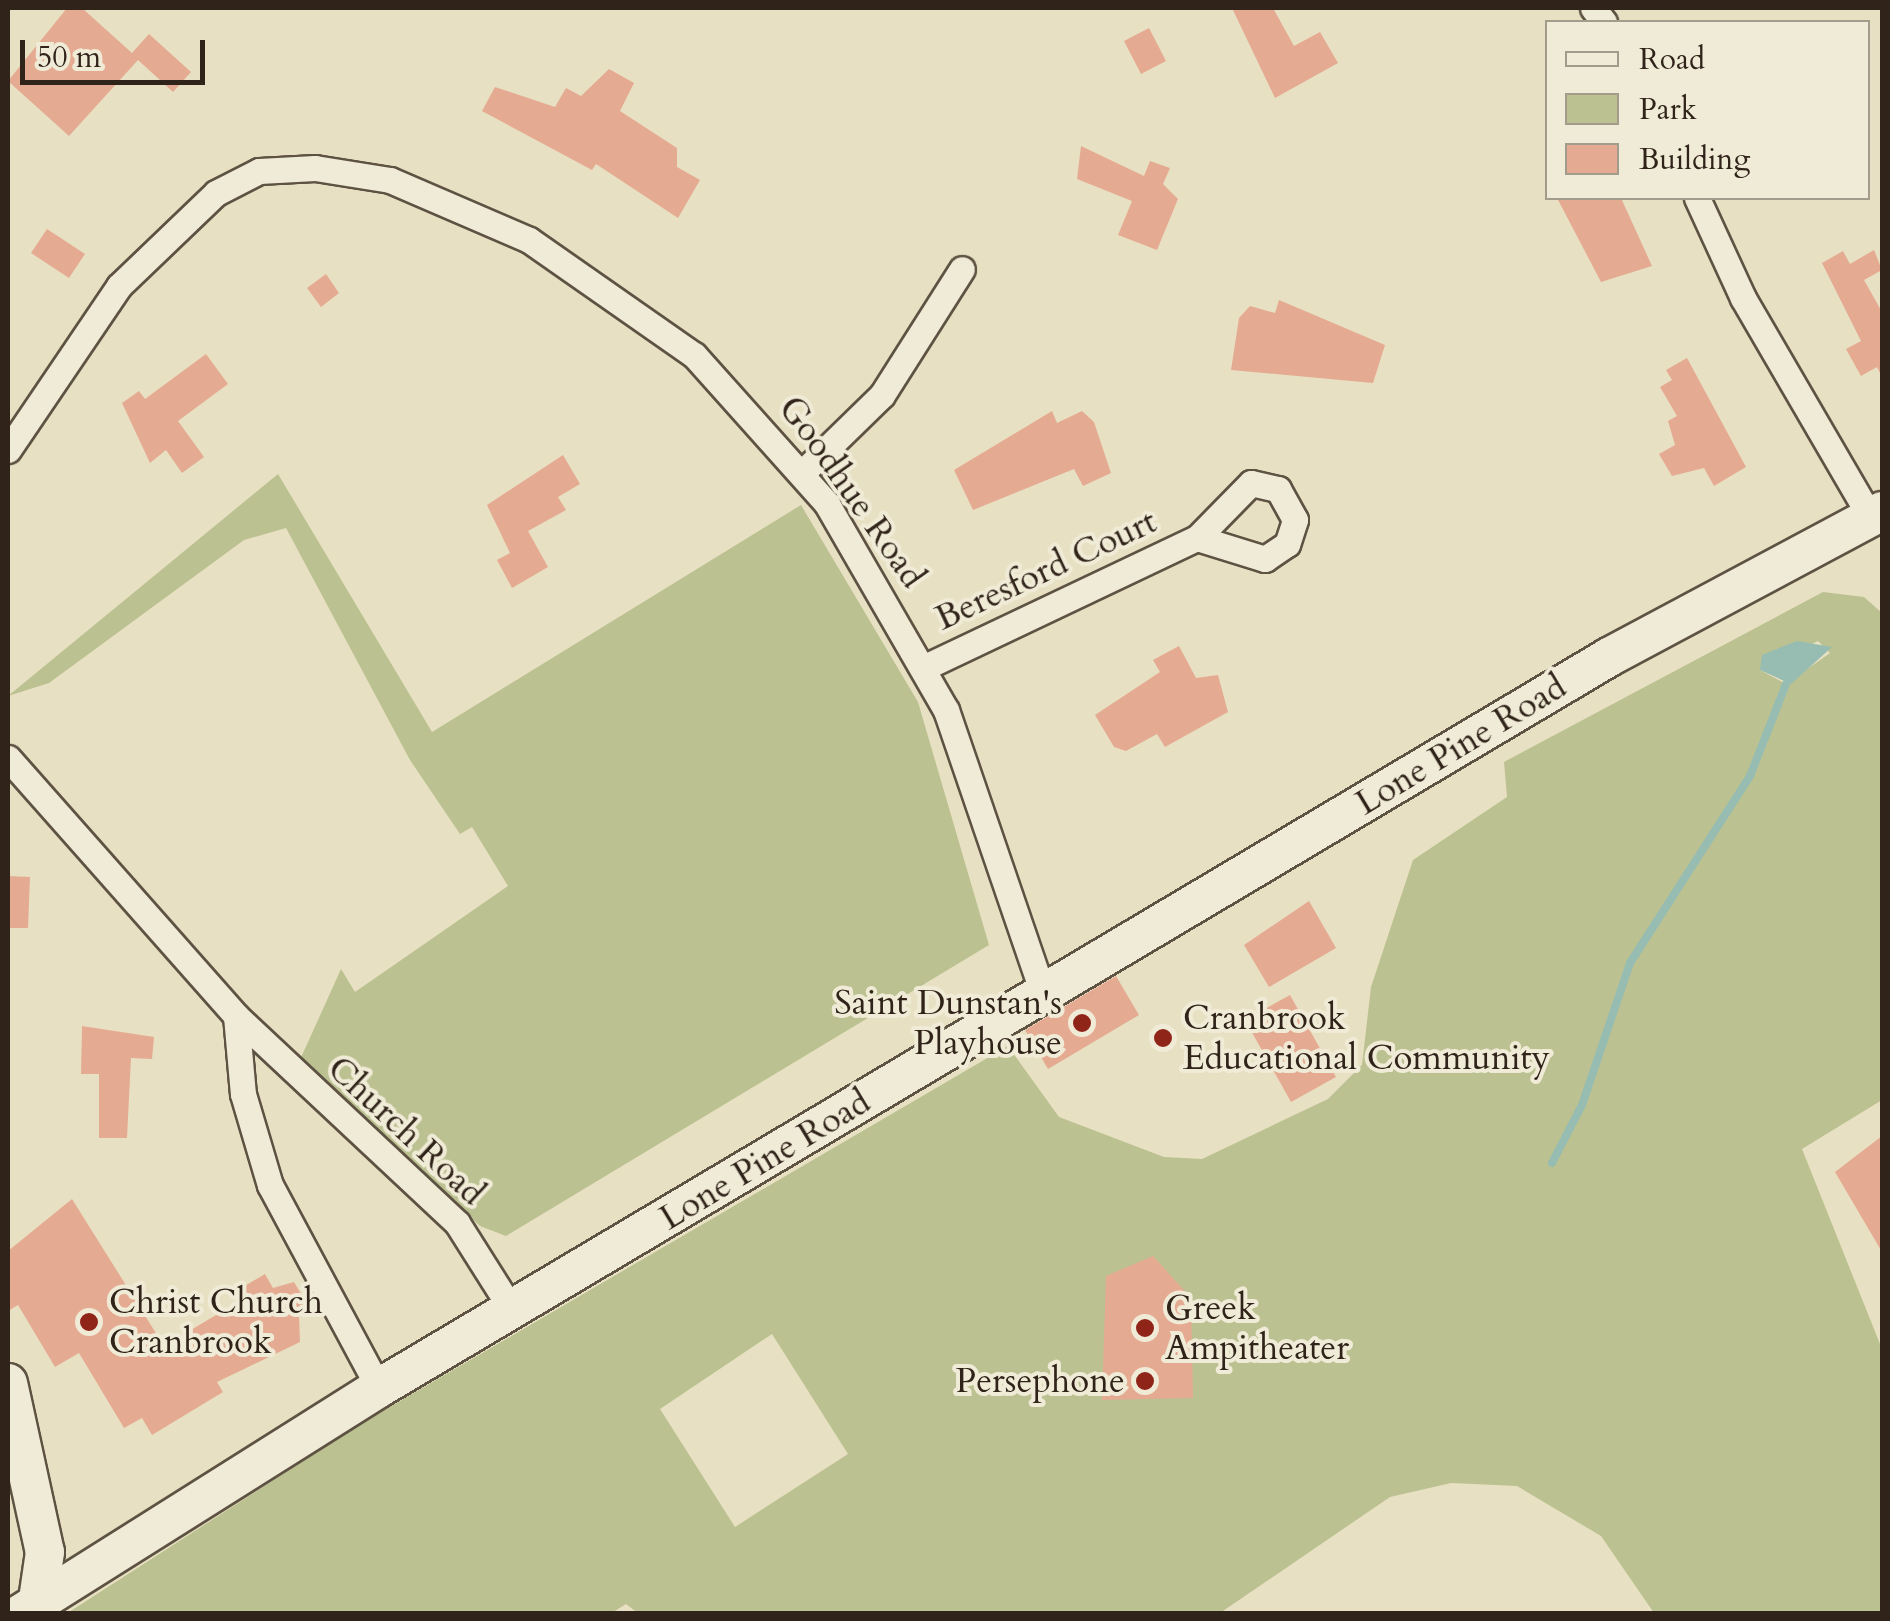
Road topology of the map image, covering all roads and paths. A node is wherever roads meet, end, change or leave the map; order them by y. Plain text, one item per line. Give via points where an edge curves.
1 (1698, 200) edge
2 (962, 269) dead end
3 (8, 450) edge
4 (804, 472) junction
5 (1877, 514) edge
6 (1197, 538) dead end
7 (925, 667) junction
8 (8, 758) edge
9 (1043, 994) junction
10 (236, 1016) junction
11 (512, 1310) junction
12 (8, 1382) edge
13 (379, 1388) junction
14 (31, 1610) edge

1 - 5 street via 1743,298
2 - 4 street via 882,395
3 - 4 street, Goodhue Road via 83,330 150,252 216,192 285,166 390,180 567,260 707,366
4 - 7 street, Goodhue Road
5 - 9 street, Lone Pine Road via 1609,657
6 - 7 street, Beresford Court
7 - 9 street, Goodhue Road via 978,792
8 - 10 street, Church Road
9 - 11 street, Lone Pine Road
10 - 11 street, Church Road via 456,1223
10 - 13 street via 243,1094 270,1184
11 - 13 street, Lone Pine Road
12 - 14 street via 45,1552
13 - 14 street, Lone Pine Road

